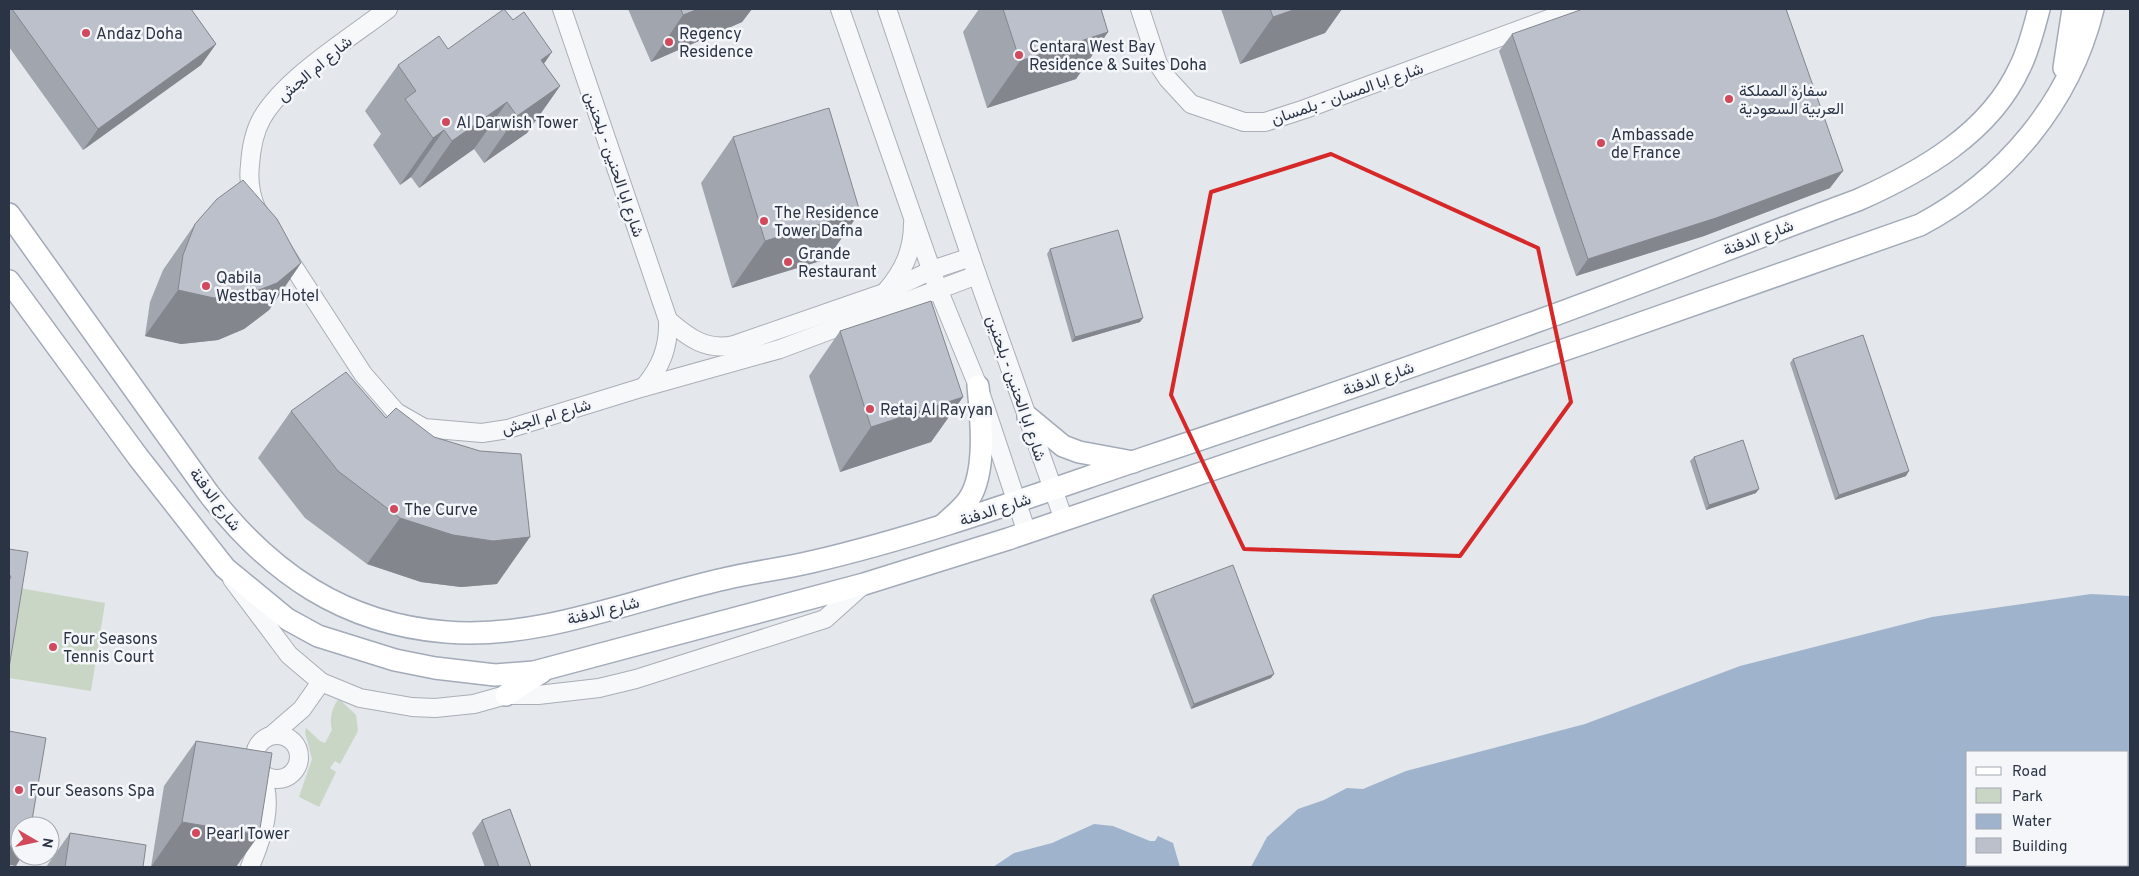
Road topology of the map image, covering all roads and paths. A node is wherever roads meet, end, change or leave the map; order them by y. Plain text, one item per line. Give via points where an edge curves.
1 (388, 9) edge
2 (562, 9) edge
3 (840, 9) edge
4 (887, 9) edge
5 (1140, 9) edge
6 (1576, 9) edge
7 (2038, 9) edge
8 (2074, 9) edge
9 (2093, 9) edge
10 (2061, 90) junction
11 (9, 214) edge
12 (914, 215) junction
13 (971, 257) junction
14 (932, 270) junction
15 (977, 275) junction
16 (9, 281) edge
17 (938, 289) junction
18 (884, 292) junction
19 (872, 316) junction
20 (668, 320) junction
21 (955, 334) junction
22 (978, 386) junction
23 (644, 387) junction
24 (1028, 417) junction
25 (1134, 462) junction
26 (1052, 490) junction
27 (1016, 502) junction
28 (1064, 520) junction
29 (942, 526) junction
30 (1027, 533) junction
31 (225, 568) junction
32 (864, 584) junction
33 (546, 669) junction
34 (321, 682) junction
35 (506, 695) junction
36 (302, 708) junction
37 (272, 736) junction
38 (295, 745) junction
39 (261, 772) junction
40 (283, 778) junction
41 (268, 806) junction
42 (250, 867) edge

1 - 23 street, شارع ام الجش via 276,96 261,119 252,145 249,176 254,206 362,374 396,412 424,428 482,433 508,429
2 - 20 street, شارع ابا الحنين - بلحنين
3 - 12 street
4 - 13 street, شارع ابا الحنين - بلحنين
5 - 6 street, شارع ابا المسان - بلمسان via 1158,64 1190,104 1244,122 1265,122 1305,109
7 - 25 main road, شارع الدفنة via 2020,68 1990,112 1950,150 1895,184 1538,321
8 - 10 main road
9 - 10 main road, شارع الدفنة via 2085,38
10 - 28 main road, شارع الدفنة via 2029,138 2001,168 1949,209 1920,225
11 - 29 main road, شارع الدفنة via 232,523 286,573 328,598 373,617 444,632 469,634 518,630 722,579 809,562
12 - 14 street
12 - 18 street via 908,257
13 - 14 street
13 - 15 street, شارع ابا الحنين - بلحنين
14 - 17 street
14 - 18 street
15 - 17 street, شارع ام الجش
15 - 24 street, شارع ابا الحنين - بلحنين
16 - 31 main road, شارع الدفنة
17 - 19 street, شارع ام الجش
17 - 21 street
18 - 20 street via 722,348 689,338
19 - 21 street via 927,319
19 - 23 street, شارع ام الجش via 780,350
20 - 23 street, شارع ابا الحنين - بلحنين via 664,356
21 - 22 street
22 - 27 street
22 - 29 main road via 980,464 969,498
24 - 25 main road via 1063,446
24 - 26 street, شارع ابا الحنين - بلحنين
25 - 26 main road, شارع الدفنة
26 - 27 main road, شارع الدفنة
26 - 28 street, شارع ابا الحنين - بلحنين
27 - 29 main road, شارع الدفنة
27 - 30 street
28 - 30 main road, شارع الدفنة
30 - 32 main road, شارع الدفنة
31 - 33 main road, شارع الدفنة via 287,619 318,636 350,647 435,668 495,675
31 - 34 street, شارع الدفنة via 289,655
32 - 33 main road, شارع الدفنة
32 - 35 street, شارع الدفنة via 825,619 636,679 599,688
33 - 35 main road
34 - 35 street, شارع الدفنة via 360,698 412,708 474,704
34 - 36 street
36 - 37 street
36 - 38 street
37 - 38 street via 285,737
37 - 39 street via 261,742 257,749 257,765
38 - 40 street via 299,756 296,767
39 - 40 street
39 - 41 street
40 - 41 street
41 - 42 street

